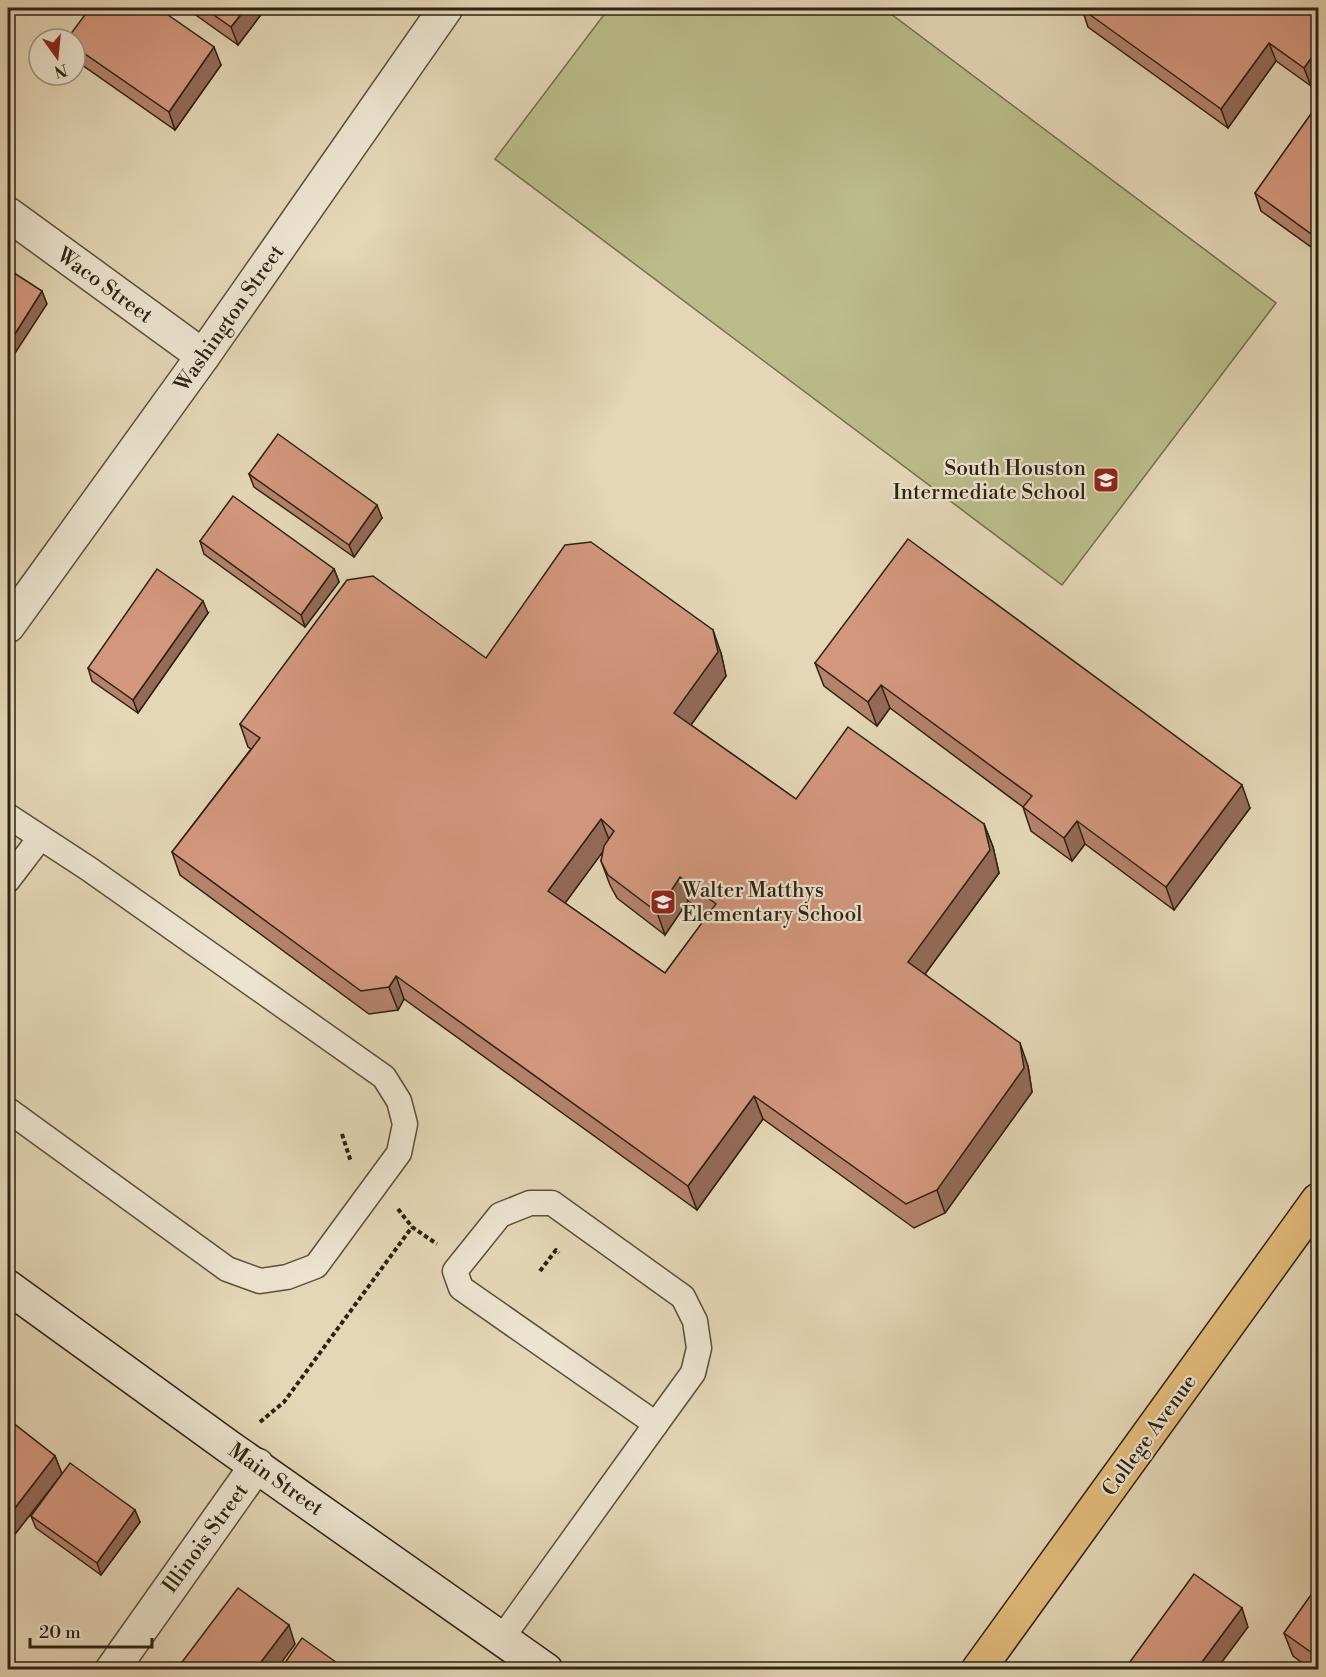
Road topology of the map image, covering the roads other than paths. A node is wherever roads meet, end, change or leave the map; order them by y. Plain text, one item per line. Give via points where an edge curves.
1 (446, 8) edge
2 (8, 214) edge
3 (203, 356) junction
4 (8, 626) edge
5 (8, 816) edge
6 (40, 838) junction
7 (8, 880) edge
8 (8, 1110) edge
9 (1318, 1200) edge
10 (8, 1287) edge
11 (656, 1424) junction
12 (257, 1466) junction
13 (502, 1638) junction
14 (112, 1670) edge
15 (546, 1670) edge
16 (978, 1670) edge

1 - 3 street, Washington Street
2 - 3 street, Waco Street
3 - 4 street, Washington Street
5 - 6 lane
6 - 7 lane
6 - 8 lane via 384,1077 399,1101 405,1124 399,1153 316,1266 260,1281 227,1269
9 - 16 main road, College Avenue
10 - 12 street, Main Street
11 - 11 lane via 693,1373 699,1348 695,1321 683,1298 552,1203 530,1203 500,1215 455,1271 461,1288
11 - 13 lane
12 - 13 street, Main Street
12 - 14 street, Illinois Street
13 - 15 street, Main Street

